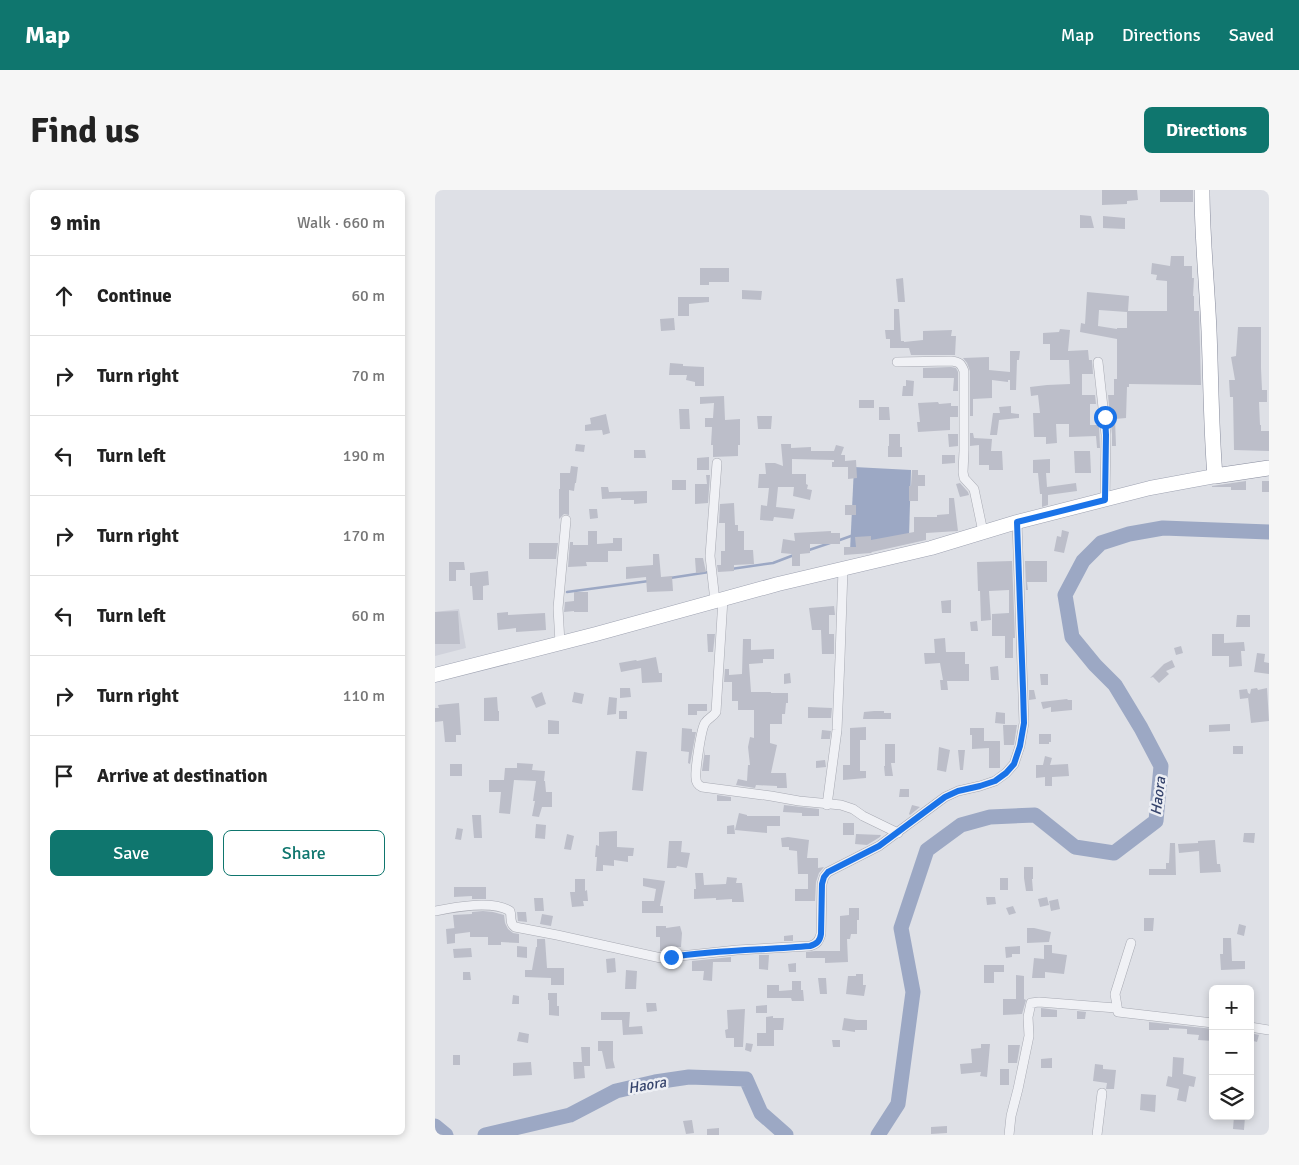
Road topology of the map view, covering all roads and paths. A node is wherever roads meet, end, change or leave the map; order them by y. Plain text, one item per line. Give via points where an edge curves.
1 (1202, 190) edge
2 (897, 362) dead end
3 (1098, 362) dead end
4 (717, 463) dead end
5 (1269, 468) edge
6 (1215, 476) junction
7 (1105, 500) junction
8 (565, 520) dead end
9 (1017, 522) junction
10 (983, 532) junction
11 (843, 569) junction
12 (719, 600) junction
13 (560, 643) junction
14 (435, 674) edge
15 (827, 805) junction
16 (898, 833) junction
17 (435, 910) edge
18 (1131, 943) dead end
19 (1117, 1008) junction
20 (1209, 1023) edge
21 (1254, 1028) edge
22 (1269, 1030) edge
23 (1102, 1093) dead end
24 (1009, 1135) edge
25 (1097, 1135) edge

1 - 6 highway
2 - 10 street via 951,361 961,364 964,371 963,472 974,489
3 - 7 street via 1106,435
4 - 12 street via 710,556
5 - 6 highway
6 - 7 main road
7 - 9 main road
8 - 13 street via 558,608
9 - 10 main road
9 - 16 street via 1024,723 1014,764 995,781 945,797
10 - 11 main road
11 - 12 main road
11 - 15 street via 837,730
12 - 13 main road
12 - 15 street via 716,712 705,722 703,729 696,770 698,785
13 - 14 main road
15 - 16 street via 853,809
16 - 17 street via 824,877 820,939 810,946 661,958 515,927 507,909 463,906
18 - 19 street via 1115,994
19 - 20 street via 1118,1012
19 - 24 street via 1031,1003 1029,1036
21 - 22 street
23 - 25 street

